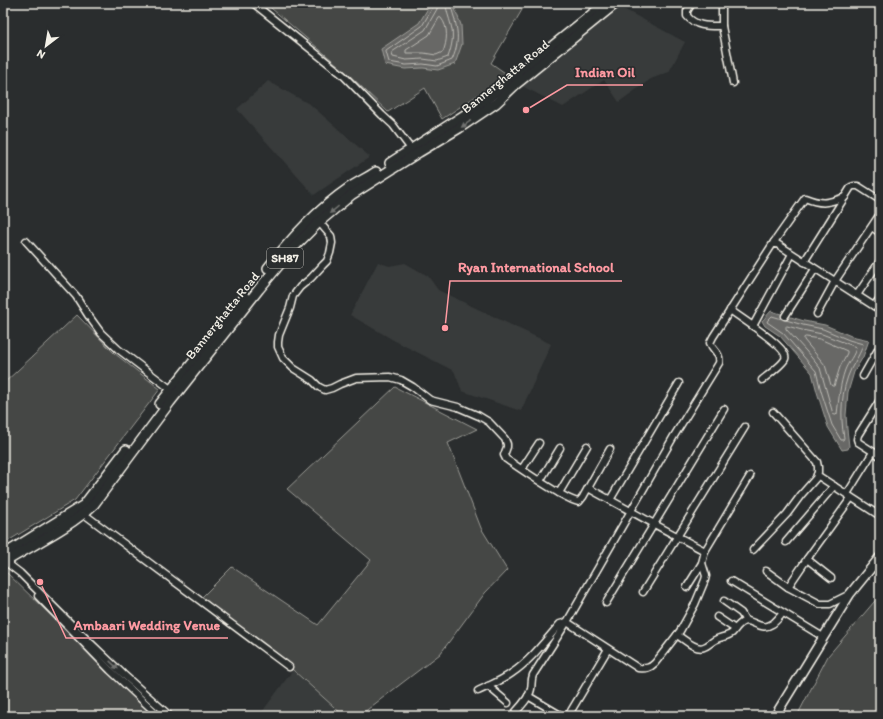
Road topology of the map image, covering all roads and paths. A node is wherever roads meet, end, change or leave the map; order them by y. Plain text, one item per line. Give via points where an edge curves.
1 (254, 3) edge
2 (606, 3) edge
3 (616, 3) edge
4 (692, 3) edge
5 (717, 3) edge
6 (722, 3) edge
7 (722, 26) junction
8 (553, 50) junction
9 (733, 83) dead end
10 (411, 149) junction
11 (845, 197) junction
12 (880, 200) edge
13 (880, 214) edge
14 (319, 222) junction
15 (872, 227) junction
16 (880, 233) edge
17 (26, 240) dead end
18 (774, 242) junction
19 (792, 254) junction
20 (880, 261) edge
21 (804, 262) junction
22 (815, 269) junction
23 (835, 281) junction
24 (857, 295) junction
25 (880, 298) edge
26 (874, 306) junction
27 (730, 310) junction
28 (880, 310) edge
29 (817, 314) dead end
30 (785, 316) dead end
31 (753, 326) junction
32 (880, 346) edge
33 (863, 376) dead end
34 (762, 380) dead end
35 (680, 383) dead end
36 (174, 392) junction
37 (880, 400) edge
38 (724, 409) dead end
39 (773, 412) dead end
40 (745, 427) dead end
41 (539, 443) dead end
42 (587, 446) dead end
43 (560, 448) dead end
44 (610, 449) dead end
45 (873, 452) junction
46 (880, 455) edge
47 (522, 469) junction
48 (817, 475) junction
49 (750, 476) dead end
50 (540, 481) junction
51 (834, 486) junction
52 (588, 488) junction
53 (559, 493) junction
54 (849, 496) junction
55 (610, 500) junction
56 (880, 509) edge
57 (631, 511) junction
58 (84, 514) junction
59 (654, 525) junction
60 (677, 537) junction
61 (786, 542) dead end
62 (753, 550) dead end
63 (705, 551) junction
64 (880, 557) edge
65 (807, 559) junction
66 (3, 560) edge
67 (702, 563) junction
68 (16, 570) junction
69 (766, 571) dead end
70 (831, 578) dead end
71 (731, 580) dead end
72 (687, 587) dead end
73 (788, 587) junction
74 (643, 592) dead end
75 (850, 594) junction
76 (724, 601) dead end
77 (606, 603) dead end
78 (783, 613) junction
79 (717, 617) dead end
80 (746, 621) junction
81 (567, 622) junction
82 (735, 629) junction
83 (677, 635) junction
84 (823, 637) junction
85 (608, 649) junction
86 (289, 667) dead end
87 (488, 686) junction
88 (478, 691) dead end
89 (528, 696) junction
90 (508, 703) dead end
91 (159, 716) edge
92 (170, 716) edge
93 (512, 716) edge
94 (562, 716) edge
95 (568, 716) edge
96 (776, 716) edge

1 - 10 street via 342,75 393,125
2 - 8 main road, Bannerghatta Road / SH87
3 - 8 main road, Bannerghatta Road / SH87
4 - 7 street via 687,11 689,19 707,26
5 - 6 street
6 - 7 street
7 - 9 street
8 - 10 main road, Bannerghatta Road / SH87 via 477,107
8 -> 14 main road, Bannerghatta Road / SH87 via 496,103 351,195
10 - 36 main road, Bannerghatta Road / SH87 via 351,187 314,216 233,310
11 - 12 street via 851,187 858,186
11 - 18 street via 825,202 805,198
11 - 21 street
13 - 15 street
14 - 36 main road, Bannerghatta Road / SH87 via 258,289
14 - 47 street via 331,236 329,257 293,296 279,336 278,347 283,358 325,390 356,378 390,377 402,380 430,400 480,416 505,439 508,447 504,452 504,458
15 - 16 street
15 - 23 street
17 - 36 street via 76,296 110,342
18 - 19 street
18 - 27 street
19 - 21 street
19 - 31 street
20 - 24 street
21 - 22 street
22 - 23 street
22 - 30 street
23 - 24 street
23 - 29 street
24 - 26 street
25 - 26 street
26 - 28 street
27 - 31 street
27 - 57 street via 710,343 719,356 719,363
31 - 34 street via 778,345 785,356 782,363
32 - 33 street
35 - 55 street
36 - 58 main road, Bannerghatta Road / SH87 via 102,494
36 - 66 main road, Bannerghatta Road / SH87 via 84,505
37 - 45 street via 857,439
38 - 59 street
39 - 48 street via 817,462
40 - 60 street
41 - 47 street
42 - 53 street
43 - 50 street
44 - 52 street
45 - 46 street
45 - 54 street
47 - 50 street
48 - 51 street
48 - 62 street via 787,514
49 - 63 street
50 - 53 street
51 - 54 street
51 - 61 street
52 - 53 street via 579,502
52 - 55 street
54 - 56 street via 877,514
54 - 65 street
55 - 57 street
57 - 59 street
57 - 81 street
58 - 66 main road, Bannerghatta Road / SH87
58 - 86 street
59 - 60 street
59 - 77 street
60 - 63 street
60 - 74 street
63 - 67 street
64 - 75 main road
65 - 70 street
65 - 73 street
66 - 68 street
67 - 72 street
67 - 83 street via 706,572 705,580
68 - 91 street via 110,670
68 -> 92 street
69 - 73 street
71 - 78 street
73 - 75 street via 820,604 830,604
75 - 84 main road
76 - 80 street via 741,613
78 - 80 street via 774,623 767,626 758,626
78 - 84 street
79 - 82 street
80 - 82 street
81 - 85 street
81 - 87 street via 560,624 525,663 502,680
81 - 89 street via 533,675
82 - 83 street via 702,648
83 - 85 street via 655,663 644,669 638,668
84 - 96 main road
85 - 95 street
87 - 88 street
87 - 90 street
89 - 93 street
89 - 94 street

